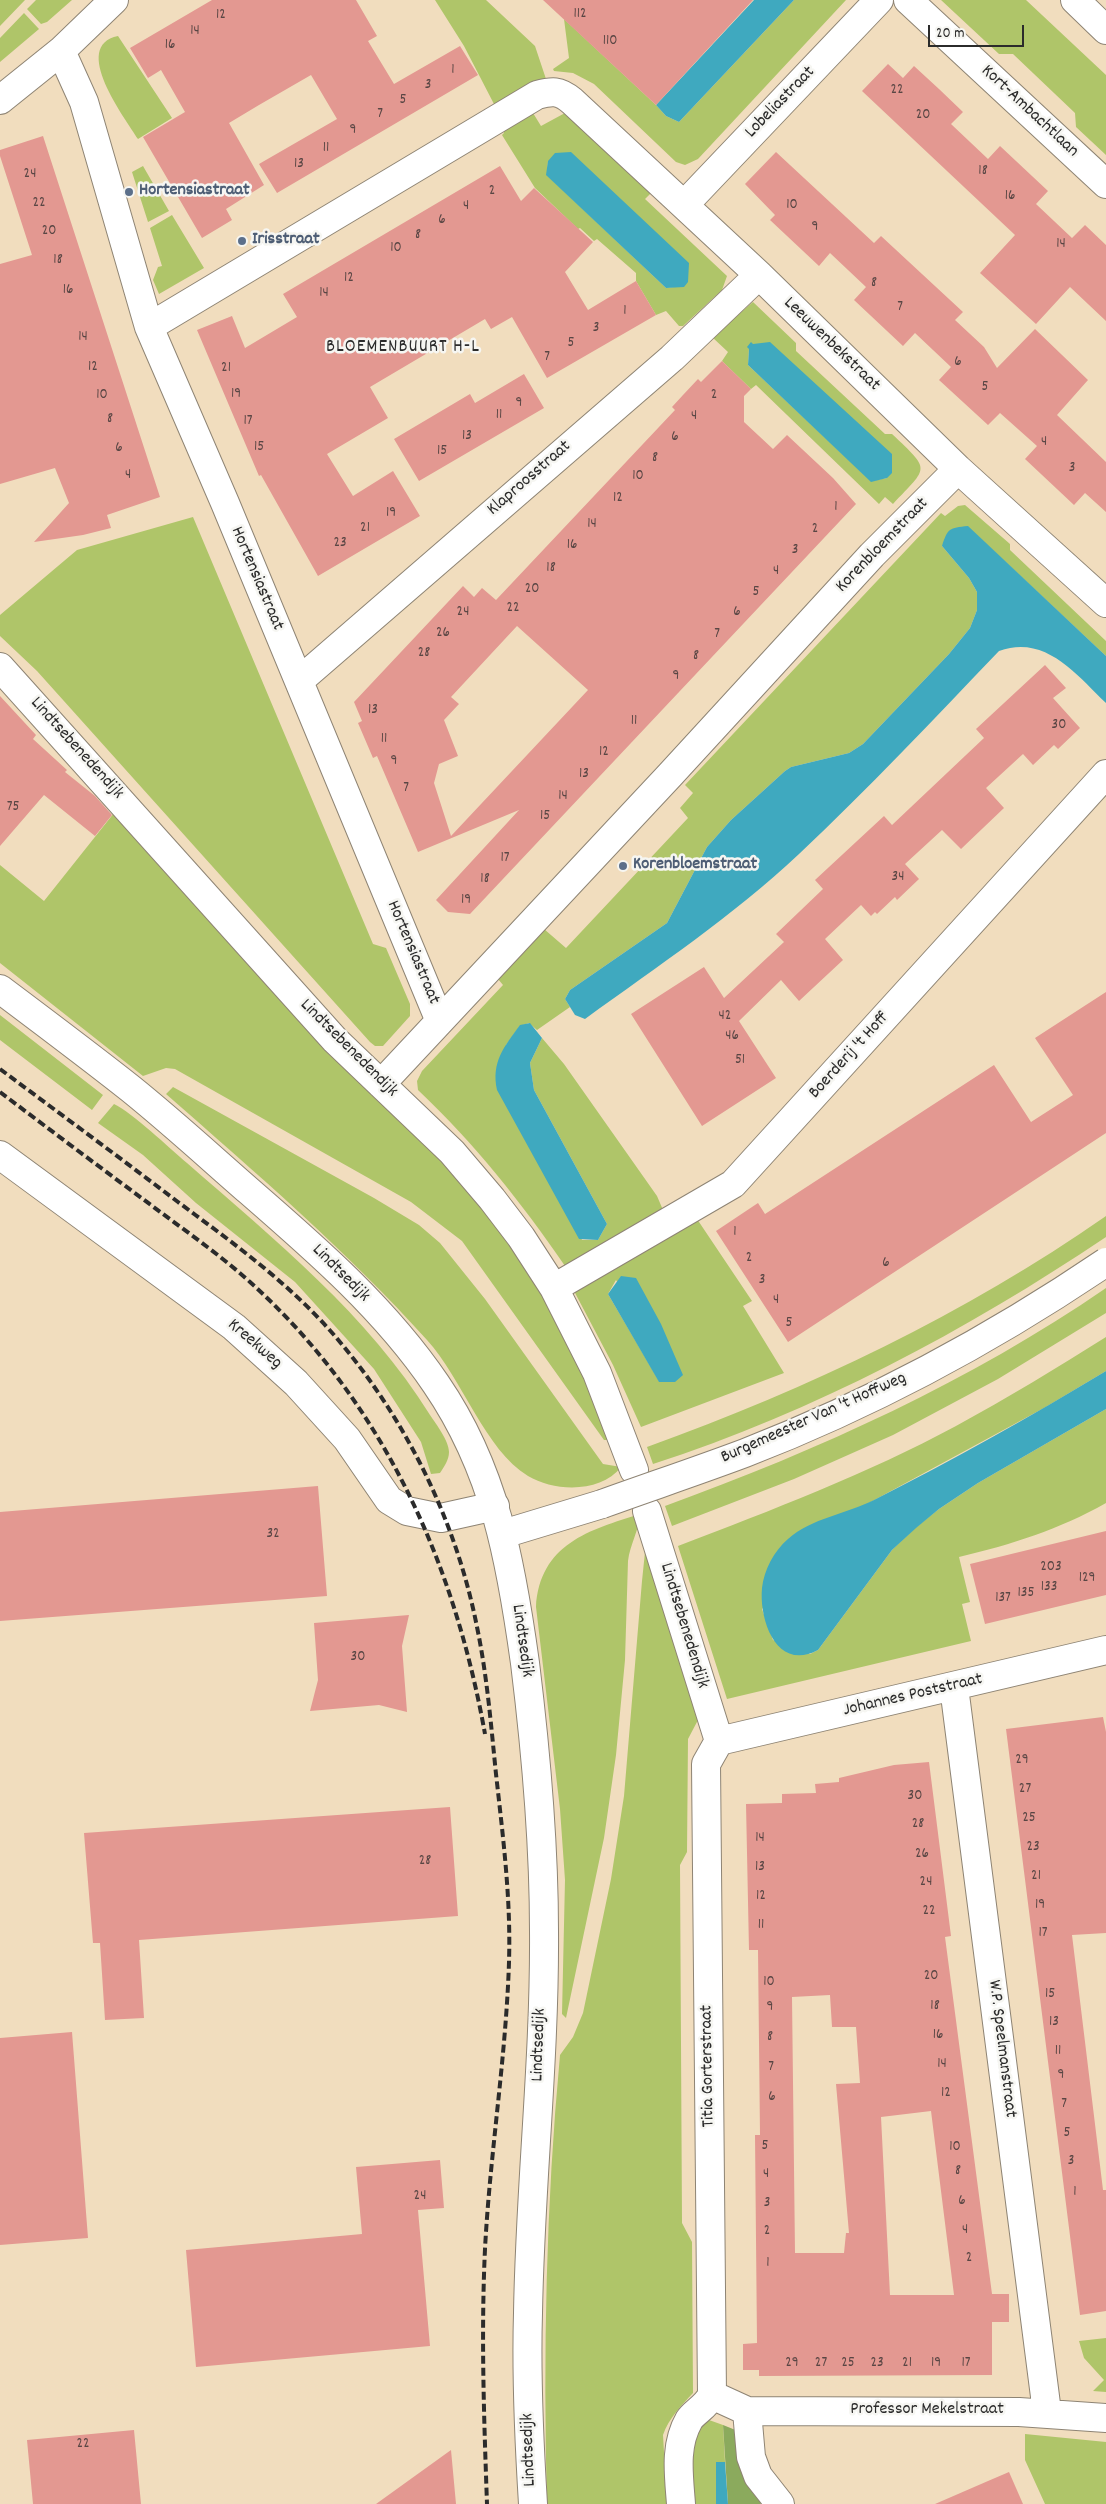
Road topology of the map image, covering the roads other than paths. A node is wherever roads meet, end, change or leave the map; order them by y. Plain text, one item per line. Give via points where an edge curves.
1 (114, 0) edge
2 (879, 0) edge
3 (908, 0) edge
4 (1075, 0) edge
5 (1106, 30) edge
6 (61, 50) junction
7 (0, 100) edge
8 (1106, 184) edge
9 (684, 205) junction
10 (759, 275) junction
11 (149, 327) junction
12 (958, 469) junction
13 (1106, 603) edge
14 (0, 667) edge
15 (299, 681) junction
16 (1106, 774) edge
17 (0, 989) edge
18 (439, 1019) junction
19 (381, 1084) junction
20 (0, 1155) edge
21 (1106, 1262) edge
22 (554, 1288) junction
23 (634, 1470) dead end
24 (495, 1506) junction
25 (647, 1511) dead end
26 (503, 1534) junction
27 (1106, 1650) edge
28 (954, 1687) junction
29 (719, 1741) junction
30 (712, 2395) junction
31 (747, 2411) junction
32 (1047, 2412) junction
33 (1106, 2418) edge
34 (532, 2504) edge
35 (681, 2504) edge
36 (780, 2504) edge

1 - 6 street
2 - 9 street, Lobeliastraat
3 - 8 street, Kort-Ambachtlaan
4 - 5 street
6 - 7 street
6 - 11 street, Hortensiastraat via 84,102
9 - 10 street, Leeuwenbekstraat
9 - 11 street, Leeuwenbekstraat via 572,101 554,91 537,96
10 - 12 street, Leeuwenbekstraat
10 - 15 street, Klaproosstraat via 672,358
11 - 15 street, Hortensiastraat
12 - 13 street, Leeuwenbekstraat
12 - 18 street, Korenbloemstraat via 872,555 664,782
14 - 19 street, Lindtsebenedendijk via 335,1040
15 - 18 street, Hortensiastraat
16 - 22 street, Boerderij 't Hoff via 733,1184
17 - 24 street, Lindtsedijk via 134,1091 308,1242 385,1319 425,1368 449,1405 482,1470
18 - 19 street, Hortensiastraat
19 - 22 street, Lindtsebenedendijk via 470,1173 521,1237
20 - 24 street, Kreekweg via 234,1327 296,1383 340,1432 390,1500 407,1510 441,1518
21 - 26 street, Burgemeester Van 't Hoffweg, bridge via 1016,1319 881,1392 746,1452 602,1504
22 - 23 street, Lindtsebenedendijk via 597,1374
24 - 26 street, Lindtsedijk
25 - 29 street, Lindtsebenedendijk
26 - 34 street, Lindtsedijk via 526,1676 541,1819 544,1944 528,2313
27 - 28 street, Johannes Poststraat
28 - 29 street, Johannes Poststraat
28 - 32 street, W.P. Speelmanstraat
29 - 30 street, Titia Gorterstraat via 706,1764
30 - 31 street, Professor Mekelstraat
30 - 35 street via 706,2406 689,2419 678,2453
31 - 32 street, Professor Mekelstraat
31 - 36 street via 750,2457 758,2476
32 - 33 street, Professor Mekelstraat

